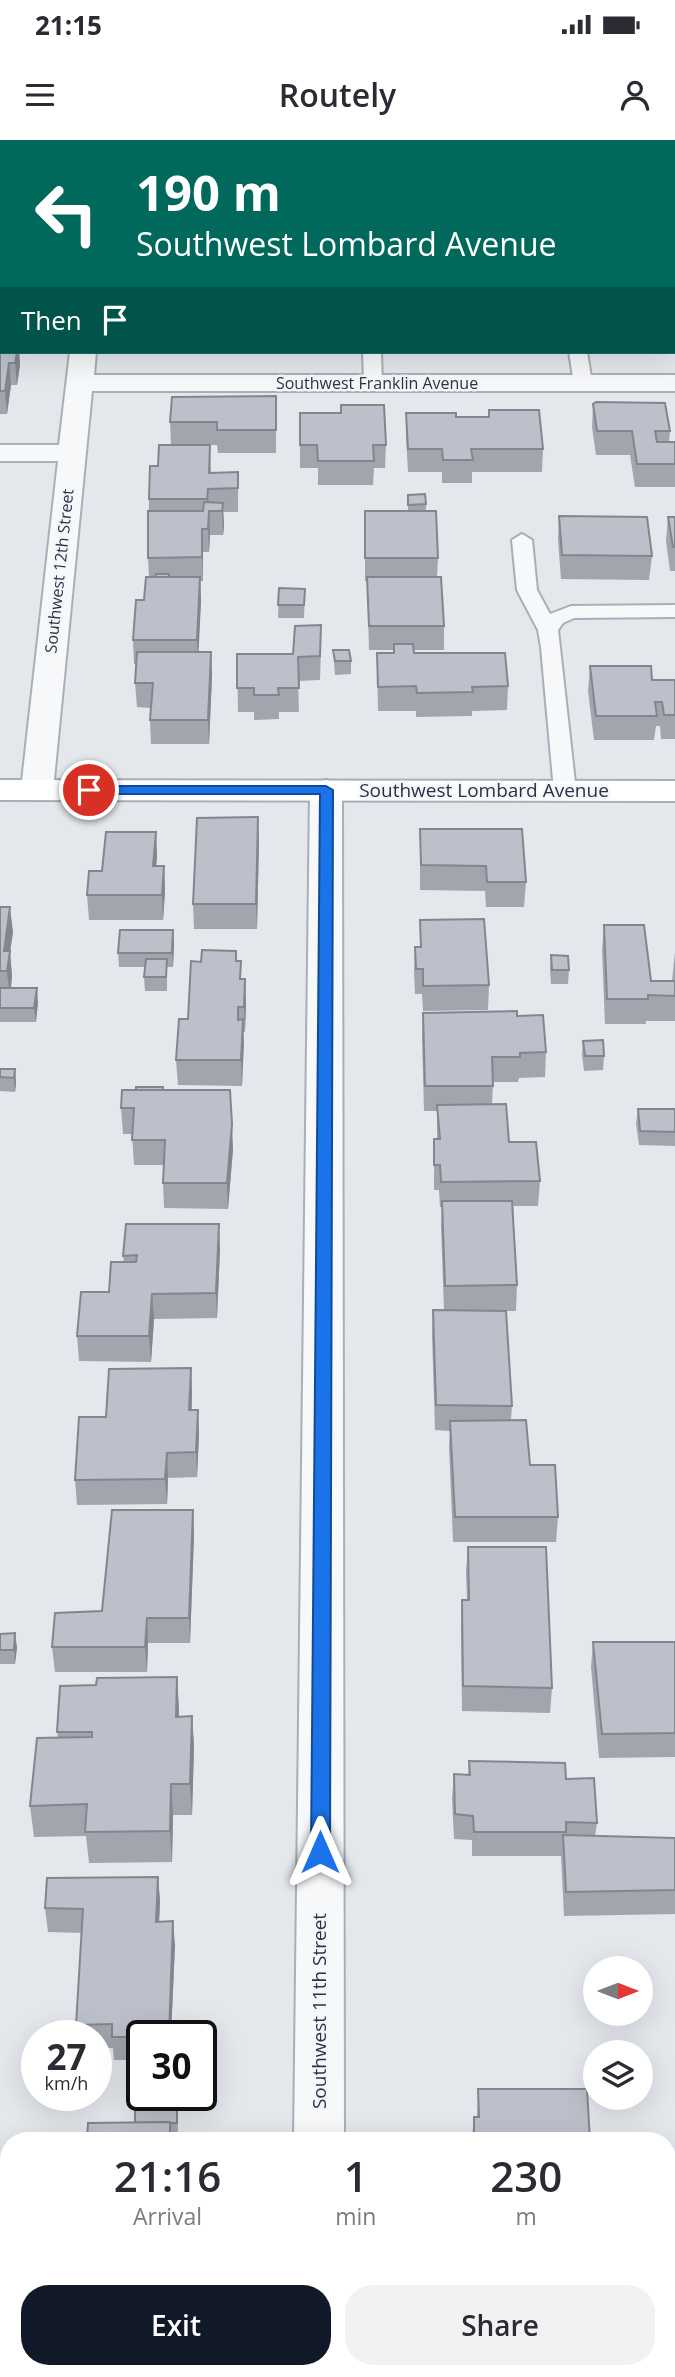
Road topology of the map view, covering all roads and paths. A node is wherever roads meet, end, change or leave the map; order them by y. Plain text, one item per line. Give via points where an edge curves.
1 (83, 354) edge
2 (372, 354) edge
3 (578, 354) edge
4 (80, 383) junction
5 (373, 383) junction
6 (583, 383) junction
7 (675, 383) edge
8 (0, 453) edge
9 (71, 453) junction
10 (522, 540) dead end
11 (675, 611) edge
12 (548, 630) junction
13 (0, 790) edge
14 (37, 790) junction
15 (326, 790) junction
16 (565, 791) junction
17 (675, 791) edge
18 (319, 2132) edge

1 - 4 street, Southwest 12th Street
2 - 5 lane
3 - 6 lane
4 - 5 street, Southwest Franklin Avenue
4 - 9 street, Southwest 12th Street
5 - 6 street, Southwest Franklin Avenue
6 - 7 street, Southwest Franklin Avenue
8 - 9 street
9 - 14 street, Southwest 12th Street
10 - 12 lane via 527,590
11 - 12 lane via 571,612 555,619
12 - 16 lane
13 - 14 street, Southwest Lombard Avenue
14 - 15 street, Southwest Lombard Avenue
15 - 16 street, Southwest Lombard Avenue
15 - 18 street, Southwest 11th Street
16 - 17 street, Southwest Lombard Avenue

